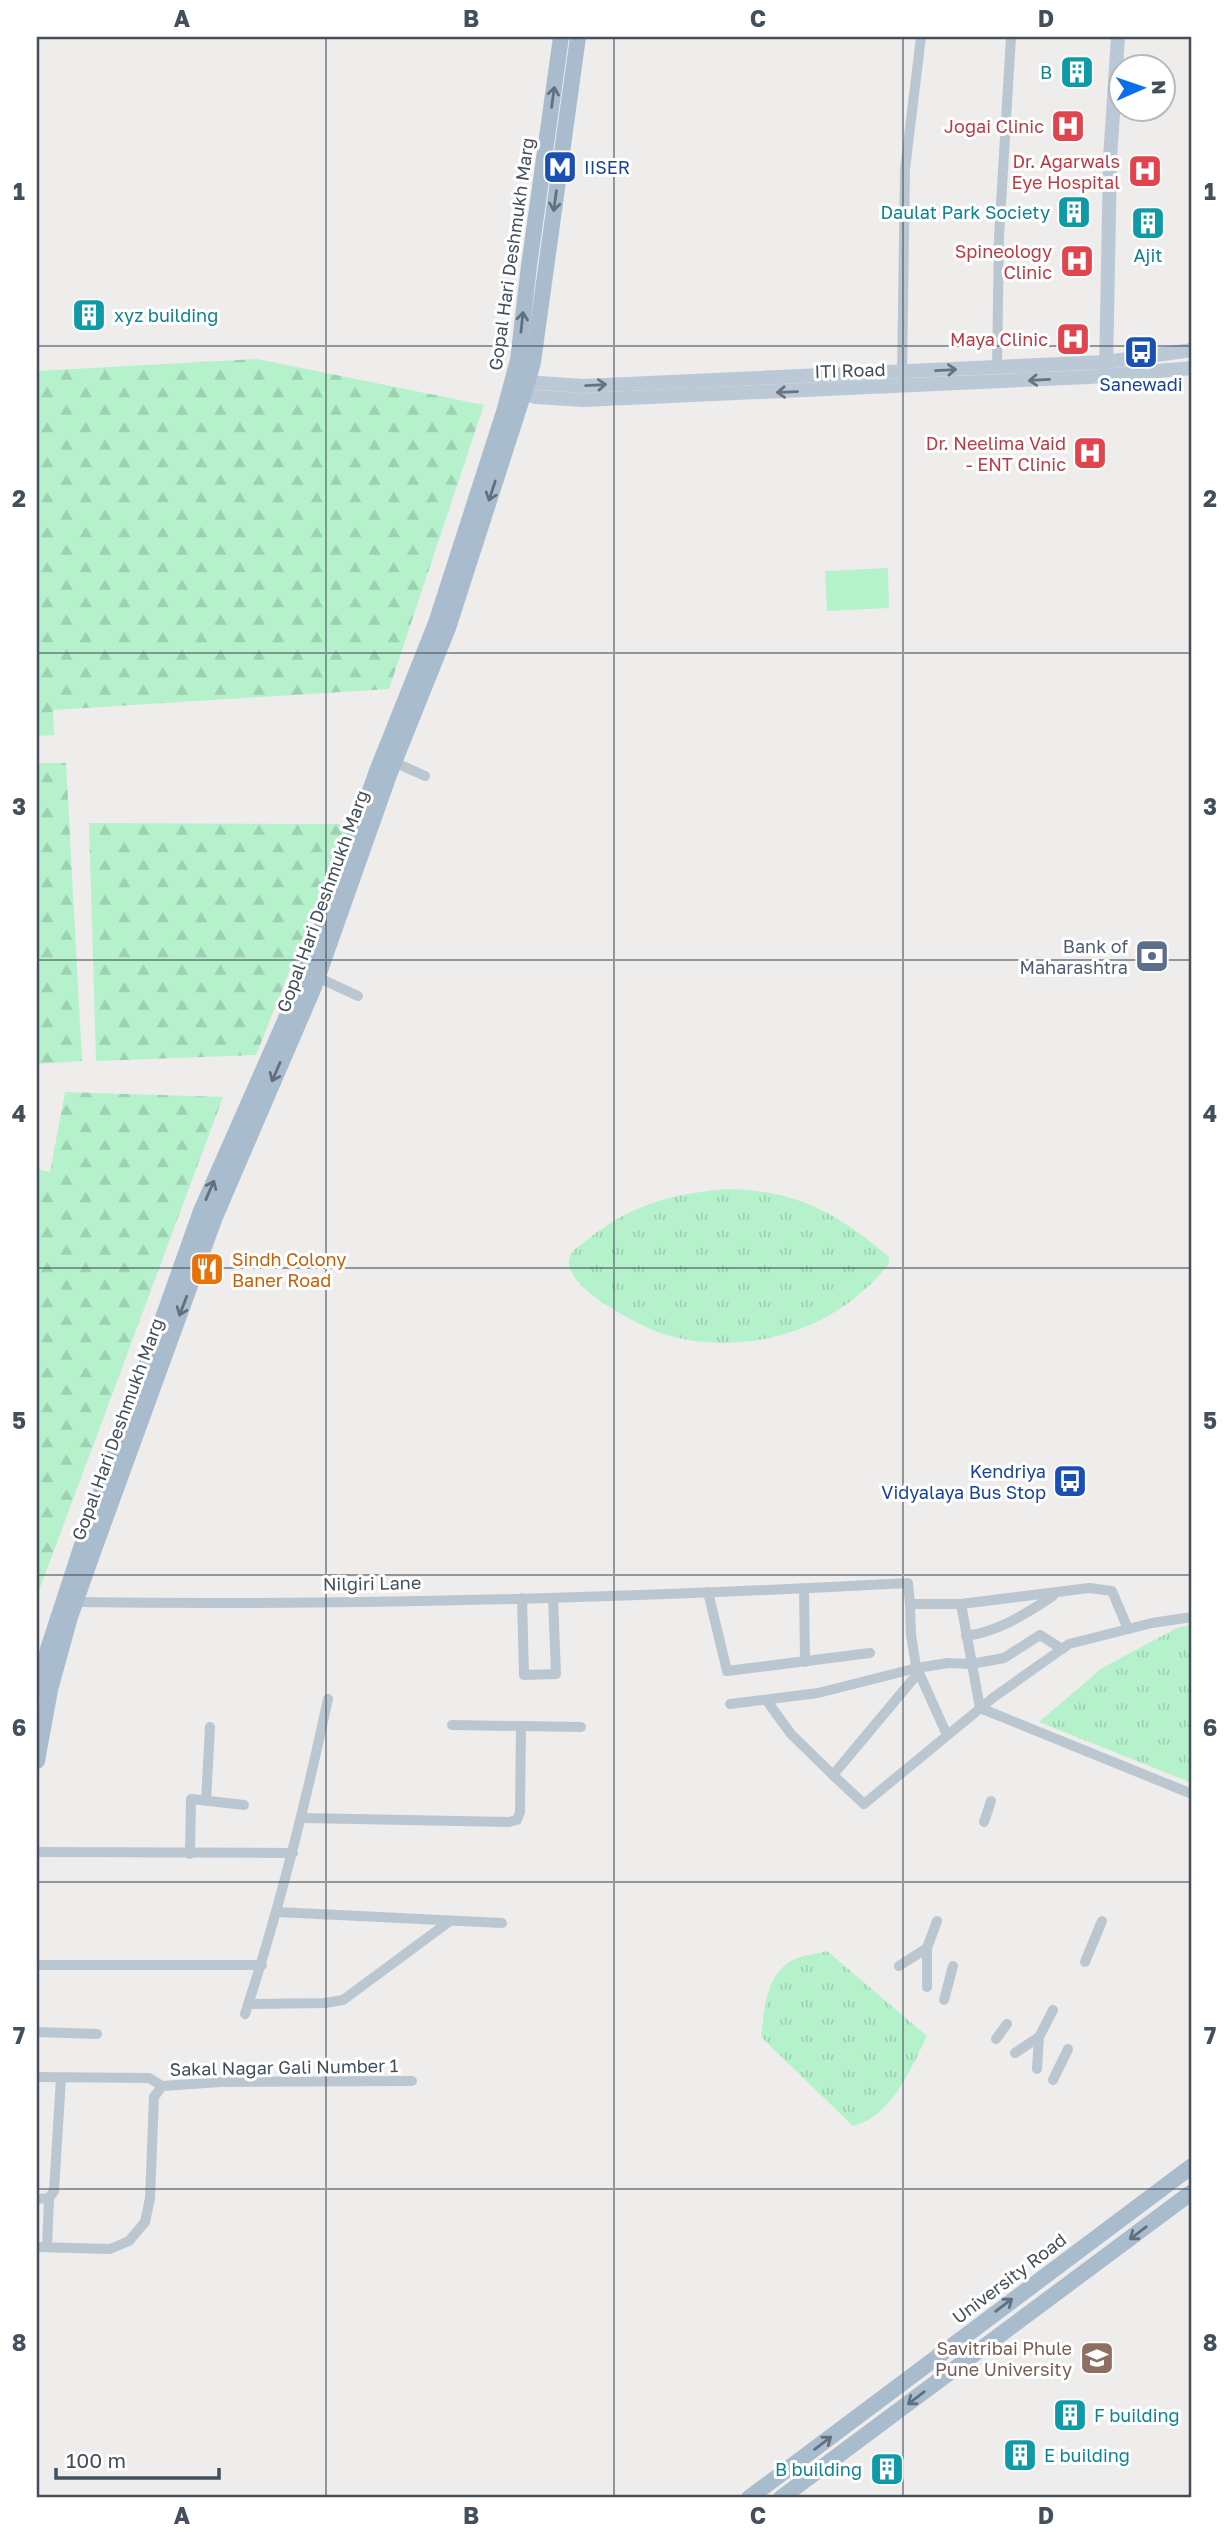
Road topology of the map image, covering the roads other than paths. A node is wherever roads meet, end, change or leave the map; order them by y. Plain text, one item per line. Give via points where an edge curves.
1 (561, 37) edge
2 (578, 37) edge
3 (920, 37) edge
4 (1011, 37) edge
5 (1118, 37) edge
6 (1192, 350) edge
7 (997, 368) junction
8 (1106, 368) junction
9 (1192, 368) edge
10 (902, 379) junction
11 (519, 385) junction
12 (394, 762) junction
13 (425, 776) dead end
14 (317, 977) junction
15 (358, 996) dead end
16 (199, 1239) junction
17 (804, 1588) junction
18 (708, 1592) junction
19 (1058, 1593) junction
20 (522, 1598) junction
21 (553, 1598) junction
22 (75, 1602) junction
23 (910, 1604) junction
24 (961, 1604) junction
25 (1192, 1617) edge
26 (1128, 1629) junction
27 (966, 1636) junction
28 (1062, 1649) junction
29 (870, 1653) dead end
30 (805, 1662) junction
31 (971, 1664) junction
32 (918, 1670) junction
33 (37, 1695) edge
34 (328, 1699) dead end
35 (767, 1701) junction
36 (730, 1704) dead end
37 (980, 1709) junction
38 (40, 1724) edge
39 (452, 1725) dead end
40 (521, 1726) junction
41 (210, 1727) dead end
42 (581, 1727) dead end
43 (947, 1735) junction
44 (37, 1761) edge
45 (833, 1775) junction
46 (1192, 1794) edge
47 (206, 1801) junction
48 (991, 1801) dead end
49 (244, 1805) dead end
50 (303, 1818) junction
51 (984, 1822) dead end
52 (37, 1853) edge
53 (293, 1853) junction
54 (190, 1854) junction
55 (277, 1912) junction
56 (450, 1921) junction
57 (937, 1921) dead end
58 (1101, 1921) dead end
59 (502, 1923) dead end
60 (927, 1948) junction
61 (1085, 1962) dead end
62 (37, 1965) edge
63 (262, 1965) junction
64 (899, 1966) dead end
65 (953, 1966) dead end
66 (927, 1987) dead end
67 (944, 2000) dead end
68 (1053, 2010) dead end
69 (1007, 2024) dead end
70 (37, 2032) edge
71 (97, 2034) dead end
72 (1039, 2037) junction
73 (996, 2039) dead end
74 (1068, 2049) dead end
75 (1015, 2053) dead end
76 (1037, 2069) dead end
77 (37, 2077) edge
78 (61, 2078) junction
79 (1053, 2080) dead end
80 (412, 2081) dead end
81 (162, 2086) junction
82 (1192, 2166) edge
83 (1192, 2192) edge
84 (49, 2198) junction
85 (37, 2199) edge
86 (42, 2247) edge
87 (748, 2498) edge
88 (781, 2498) edge

11 -> 1 main road, Gopal Hari Deshmukh Marg
2 -> 11 main road, Gopal Hari Deshmukh Marg via 535,349
3 - 10 street via 905,169
4 - 7 street via 999,237
5 - 8 main road via 1110,159
6 - 8 main road, ITI Road
7 - 8 main road, ITI Road
10 -> 7 main road, ITI Road
8 - 9 main road, ITI Road via 1121,375
8 -> 10 main road, ITI Road via 1090,377
10 - 11 main road, ITI Road
11 -> 12 main road, Gopal Hari Deshmukh Marg via 448,628
16 -> 11 main road, Gopal Hari Deshmukh Marg via 207,1199 302,982
12 - 13 street
12 - 14 main road, Gopal Hari Deshmukh Marg
14 - 15 street
14 -> 16 main road, Gopal Hari Deshmukh Marg
16 -> 22 main road, Gopal Hari Deshmukh Marg
16 - 33 main road, Gopal Hari Deshmukh Marg via 81,1548
17 - 18 street, Nilgiri Lane
17 - 23 street, Nilgiri Lane via 908,1583
17 - 30 street
18 - 21 street, Nilgiri Lane
18 - 30 street via 727,1671
19 - 24 street
19 - 26 street via 1089,1588 1112,1591
19 - 27 street via 1017,1619
20 - 21 street, Nilgiri Lane
20 - 21 street via 524,1675 555,1674
20 - 22 street, Nilgiri Lane
22 - 38 main road, Gopal Hari Deshmukh Marg
23 - 24 street
23 - 32 street
24 - 27 street
25 - 26 street
26 - 28 street
27 - 31 street
28 - 31 street via 1040,1634 1003,1658
28 - 37 street
29 - 30 street
31 - 32 street via 948,1663
31 - 37 street
32 - 35 street
32 - 43 street
32 - 45 street
34 - 50 street
35 - 36 street
35 - 45 street via 791,1734
37 - 43 street
37 - 46 street
38 - 44 main road, Gopal Hari Deshmukh Marg
39 - 40 street
40 - 42 street
40 - 50 street via 517,1820
41 - 47 street
43 - 45 street via 864,1804
47 - 49 street
47 - 54 street via 191,1799
48 - 51 street
50 - 53 street
52 - 54 street
53 - 54 street
53 - 55 street
55 - 56 street
55 - 63 street
56 - 59 street
56 - 63 street via 343,2000 246,2009
57 - 60 street
58 - 61 street
60 - 64 street
60 - 66 street
62 - 63 street
65 - 67 street
68 - 72 street
69 - 73 street
70 - 71 street
72 - 75 street
72 - 76 street
74 - 79 street
77 - 78 street
78 - 81 street via 149,2078
78 - 84 street via 54,2191
80 - 81 street, Sakal Nagar Gali Number 1
81 - 86 street, Sakal Nagar Gali Number 1 via 154,2097 145,2222 129,2241 110,2249
87 -> 82 main road, University Road
83 -> 88 main road
84 - 85 street
84 - 86 street

